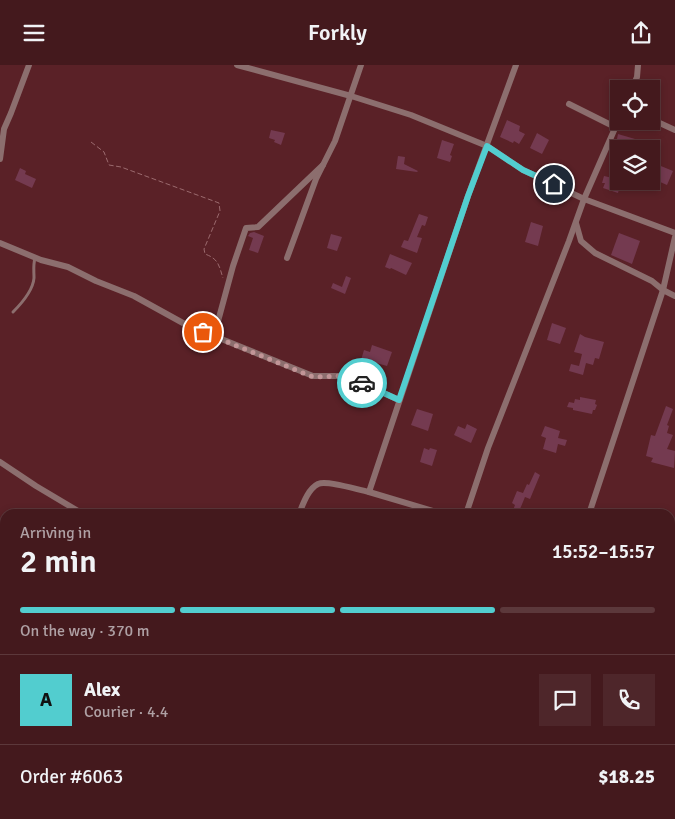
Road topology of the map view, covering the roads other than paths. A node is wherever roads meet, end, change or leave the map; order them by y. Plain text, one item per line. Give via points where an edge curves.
1 (29, 65) edge
2 (237, 65) edge
3 (361, 65) edge
4 (516, 65) edge
5 (638, 65) edge
6 (636, 80) edge
7 (351, 96) junction
8 (569, 104) dead end
9 (660, 123) edge
10 (610, 124) edge
11 (675, 129) edge
12 (614, 130) edge
13 (487, 146) junction
14 (0, 159) edge
15 (323, 165) junction
16 (584, 199) junction
17 (576, 222) junction
18 (675, 233) edge
19 (675, 237) edge
20 (0, 243) edge
21 (35, 257) junction
22 (287, 258) dead end
23 (663, 290) junction
24 (675, 295) edge
25 (13, 312) dead end
26 (214, 336) junction
27 (399, 400) junction
28 (0, 462) edge
29 (369, 492) junction
30 (75, 509) edge
31 (301, 509) edge
32 (426, 509) edge
33 (468, 509) edge
34 (591, 509) edge

1 - 14 street via 4,129
2 - 7 street
3 - 7 street
4 - 13 street
5 - 6 street
7 - 13 street via 412,115
7 - 15 street
8 - 10 street
9 - 11 street
12 - 16 street
13 - 16 street via 523,170
13 - 27 street
15 - 22 street
15 - 26 street via 258,227 246,228
16 - 17 street
16 - 18 street
17 - 23 street via 581,241 595,253 652,281
17 - 33 street via 488,447
19 - 23 street
20 - 21 street
21 - 25 lane via 34,279 29,292
21 - 26 street via 68,267 134,296 192,328
23 - 24 street
23 - 34 street
26 - 27 street via 313,377 339,376
27 - 29 street
28 - 30 street
29 - 31 street via 325,483 312,489
29 - 32 street

